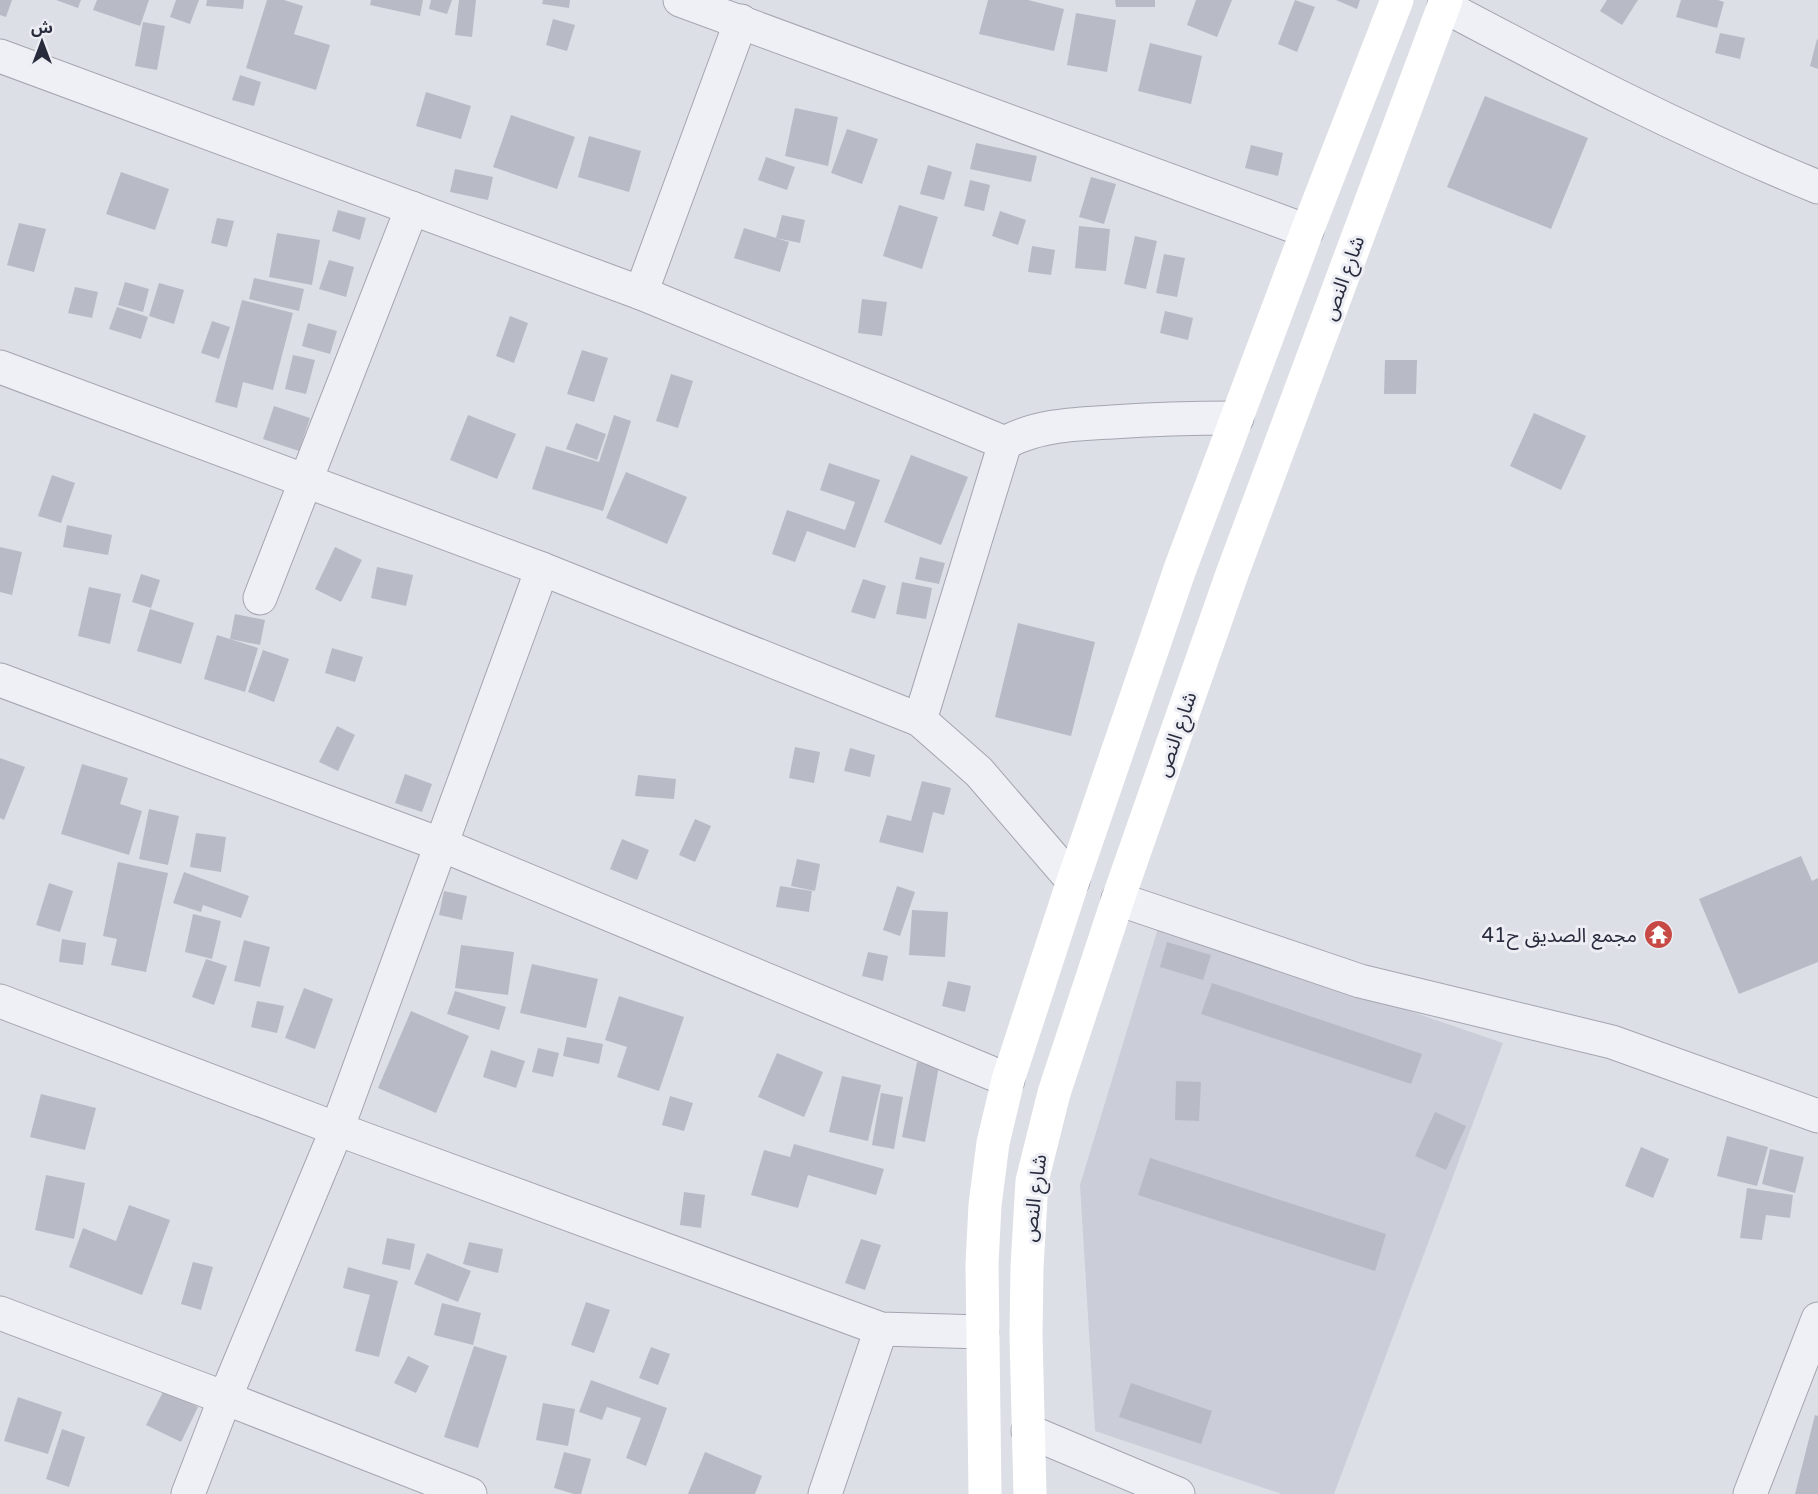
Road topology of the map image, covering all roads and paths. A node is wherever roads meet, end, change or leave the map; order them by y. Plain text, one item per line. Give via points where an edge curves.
1 (680, 0) edge
2 (1397, 0) edge
3 (1445, 3) edge
4 (741, 21) junction
5 (0, 56) edge
6 (1818, 188) edge
7 (412, 208) junction
8 (1307, 231) junction
9 (641, 293) junction
10 (0, 367) edge
11 (1237, 418) junction
12 (1005, 443) junction
13 (305, 480) junction
14 (542, 568) junction
15 (260, 598) dead end
16 (0, 680) edge
17 (920, 720) junction
18 (442, 845) junction
19 (1073, 881) junction
20 (1118, 899) junction
21 (0, 1001) edge
22 (1008, 1080) junction
23 (1818, 1116) edge
24 (337, 1129) junction
25 (0, 1313) edge
26 (1818, 1319) edge
27 (881, 1329) junction
28 (982, 1332) junction
29 (225, 1398) junction
30 (1028, 1431) junction
31 (188, 1494) edge
32 (470, 1494) edge
33 (825, 1494) edge
34 (985, 1494) edge
35 (1030, 1494) edge
36 (1178, 1494) edge
37 (1750, 1494) edge

1 - 4 street
2 - 8 main road
3 - 6 street via 1564,70
3 - 20 main road, شارع النص via 1232,574
4 - 8 street
4 - 9 street
5 - 7 street
7 - 9 street
7 - 13 street
8 - 11 main road
9 - 12 street
10 - 13 street
11 - 12 street via 1068,424 1020,435
11 - 19 main road via 1180,568
12 - 17 street
13 - 14 street
13 - 15 street
14 - 17 street
14 - 18 street
16 - 18 street
17 - 19 street via 979,772
18 - 22 street
18 - 24 street
19 - 22 main road
20 - 23 street via 1360,981 1612,1042
20 - 30 main road, شارع النص via 1054,1093 1032,1181 1027,1267
21 - 24 street
22 - 28 main road via 993,1143 985,1205
24 - 27 street
24 - 29 street
25 - 29 street
26 - 37 street
27 - 28 street
27 - 33 street
28 - 34 main road
29 - 31 street
29 - 32 street
30 - 35 main road, شارع النص
30 - 36 street

